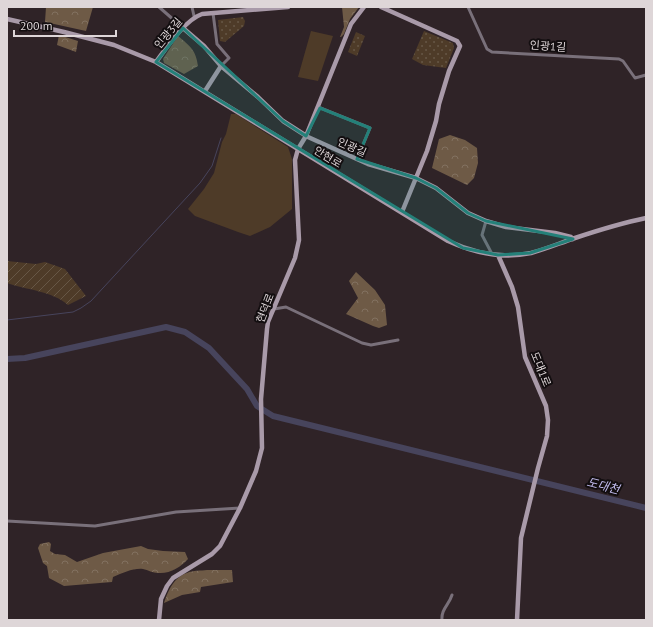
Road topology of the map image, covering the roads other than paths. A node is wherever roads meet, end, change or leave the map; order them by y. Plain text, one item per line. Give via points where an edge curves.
1 (159, 7) edge
2 (192, 7) edge
3 (288, 7) edge
4 (364, 7) edge
5 (381, 7) edge
6 (468, 7) edge
7 (213, 13) junction
8 (194, 16) junction
9 (7, 19) edge
10 (184, 28) junction
11 (156, 62) junction
12 (221, 66) junction
13 (646, 75) edge
14 (205, 91) junction
15 (318, 107) junction
16 (306, 136) junction
17 (298, 149) junction
18 (357, 159) junction
19 (416, 178) junction
20 (402, 212) junction
21 (646, 218) edge
22 (486, 221) junction
23 (573, 238) junction
24 (492, 255) junction
25 (498, 255) junction
26 (274, 309) junction
27 (398, 340) dead end
28 (240, 508) junction
29 (7, 522) edge
30 (452, 595) dead end
31 (159, 620) edge
32 (442, 620) edge
33 (517, 620) edge

1 - 10 street, 인광길
2 - 8 street, 인광3길
3 - 7 street, 인광3길
4 - 15 street, 현덕로 via 351,24
5 - 19 street via 457,41 460,46 448,71 436,121
6 - 13 street, 인광1길 via 487,49 492,52 619,59 635,78
7 - 8 street, 인광3길
7 - 12 street via 217,44 229,58
8 - 10 street, 인광3길
9 - 11 street, 안현로 via 114,45
10 - 11 street, 인광3길 via 173,38
10 - 12 street, 인광길
11 - 14 street, 안현로
12 - 14 street
12 - 16 street, 인광길 via 283,121
14 - 17 street, 안현로
15 - 16 street, 현덕로
15 - 18 street via 370,128
16 - 17 street, 현덕로
16 - 18 street, 인광길
17 - 20 street, 안현로
17 - 26 street, 현덕로 via 295,168 299,240 295,258
18 - 19 street, 인광길
19 - 20 street
19 - 22 street, 인광길 via 436,188 468,213
20 - 24 street, 안현로 via 448,241 463,248
21 - 23 street, 안현로
22 - 23 street, 인광길 via 506,227 555,233
22 - 24 street via 482,235
23 - 25 street, 안현로 via 530,253
24 - 25 street, 안현로
25 - 33 street, 도대1로 via 512,287 518,307 525,357 546,406 548,420 547,436 521,538
26 - 27 street via 286,307 362,343 371,345
26 - 28 street, 현덕로 via 267,329 261,455
28 - 29 street via 176,512 95,526
28 - 31 street, 현덕로 via 220,546 174,578 167,586 161,599
30 - 32 street via 444,608

